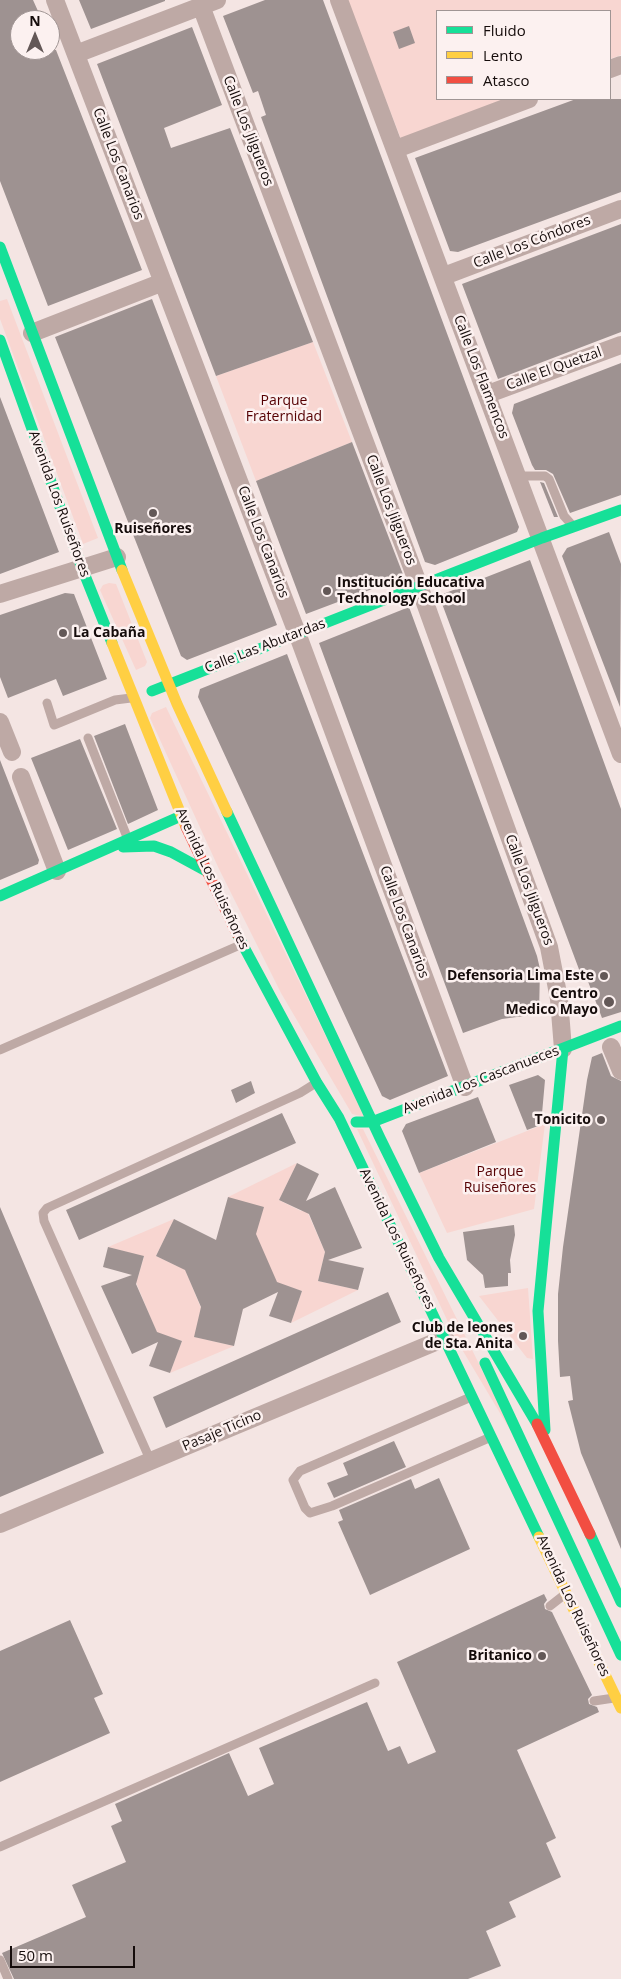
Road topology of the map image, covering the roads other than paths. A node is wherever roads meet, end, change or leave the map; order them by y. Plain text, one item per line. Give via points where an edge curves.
1 (55, 0) edge
2 (339, 0) edge
3 (209, 3) edge
4 (76, 54) junction
5 (526, 100) edge
6 (396, 149) junction
7 (621, 209) edge
8 (0, 247) edge
9 (444, 276) junction
10 (163, 282) junction
11 (32, 333) junction
12 (0, 340) edge
13 (621, 345) edge
14 (488, 394) junction
15 (518, 476) junction
16 (621, 510) edge
17 (574, 527) junction
18 (542, 538) junction
19 (118, 557) junction
20 (82, 568) junction
21 (420, 586) junction
22 (0, 594) edge
23 (297, 633) junction
24 (168, 684) junction
25 (134, 698) junction
26 (47, 704) dead end
27 (0, 722) edge
28 (88, 738) dead end
29 (12, 752) dead end
30 (621, 754) edge
31 (21, 777) dead end
32 (181, 816) junction
33 (128, 840) junction
34 (105, 850) junction
35 (57, 871) junction
36 (206, 871) junction
37 (0, 896) edge
38 (242, 944) junction
39 (621, 1026) edge
40 (611, 1046) dead end
41 (563, 1049) junction
42 (0, 1050) edge
43 (621, 1071) edge
44 (317, 1083) junction
45 (465, 1086) junction
46 (339, 1118) junction
47 (372, 1122) junction
48 (439, 1258) junction
49 (445, 1338) junction
50 (473, 1396) junction
51 (492, 1436) junction
52 (545, 1438) junction
53 (153, 1459) junction
54 (559, 1523) junction
55 (0, 1524) edge
56 (617, 1582) edge
57 (566, 1593) junction
58 (621, 1602) edge
59 (550, 1606) dead end
60 (621, 1655) edge
61 (375, 1683) dead end
62 (616, 1697) junction
63 (594, 1701) dead end
64 (621, 1708) edge
65 (0, 1847) edge
66 (0, 1960) edge
67 (8, 1979) edge

1 - 4 street, Calle Los Canarios
2 - 6 street, Calle Los Flamencos
3 - 4 street
3 - 21 street, Calle Los Jilgueros
4 - 10 street, Calle Los Canarios
5 - 6 street
6 - 9 street, Calle Los Flamencos
7 - 9 street, Calle Los Cóndores
8 - 11 main road, Avenida Los Ruiseñores
9 - 14 street, Calle Los Flamencos
10 - 11 street
10 - 23 street, Calle Los Canarios
11 - 19 main road, Avenida Los Ruiseñores
12 - 20 main road, Avenida Los Ruiseñores
13 - 14 street, Calle El Quetzal
14 - 15 street, Calle Los Flamencos
15 - 17 lane via 547,477 564,516
15 - 18 street, Calle Los Flamencos
16 - 17 main road, Calle Las Abutardas
17 - 18 main road, Calle Las Abutardas
18 - 21 main road, Calle Las Abutardas
18 - 30 street, Calle Los Flamencos
19 - 20 street
19 - 24 main road, Avenida Los Ruiseñores
20 - 22 street
20 - 25 main road, Avenida Los Ruiseñores
21 - 23 main road, Calle Las Abutardas
21 - 41 street, Calle Los Jilgueros via 549,947 559,999
23 - 24 main road, Calle Las Abutardas
23 - 45 street, Calle Los Canarios
24 - 25 main road, Calle Las Abutardas
24 - 47 main road, Avenida Los Ruiseñores
25 - 26 lane via 115,700 54,725
25 - 32 main road, Avenida Los Ruiseñores
27 - 29 street
28 - 33 lane
31 - 35 street
32 - 33 main road
32 - 36 main road, Avenida Los Ruiseñores
33 - 34 main road
34 - 35 main road
34 - 36 main road via 154,846
35 - 37 main road
36 - 38 main road, Avenida Los Ruiseñores
38 - 42 lane
38 - 44 main road, Avenida Los Ruiseñores
39 - 41 main road, Avenida Los Cascanueces
40 - 43 street
41 - 45 main road, Avenida Los Cascanueces
41 - 52 main road via 538,1311
44 - 46 main road, Avenida Los Ruiseñores
44 - 53 lane via 46,1208 43,1213 148,1455
45 - 47 main road, Avenida Los Cascanueces
46 - 47 main road, Avenida Los Cascanueces via 358,1123
46 - 49 main road, Avenida Los Ruiseñores
47 - 48 main road, Avenida Los Ruiseñores
48 - 52 main road, Avenida Los Ruiseñores
48 - 54 main road, Avenida Los Ruiseñores
49 - 50 main road, Avenida Los Ruiseñores
49 - 53 street, Pasaje Ticino
50 - 51 main road, Avenida Los Ruiseñores
50 - 51 lane via 300,1471 292,1480 305,1508 310,1513 332,1506
50 - 54 main road, Avenida Los Ruiseñores
51 - 57 main road, Avenida Los Ruiseñores
52 - 56 main road, Avenida Los Ruiseñores
53 - 55 street, Pasaje Ticino
54 - 60 main road, Avenida Los Ruiseñores
56 - 58 main road, Avenida Los Ruiseñores
57 - 59 lane
57 - 62 main road, Avenida Los Ruiseñores
61 - 65 lane
62 - 63 lane
62 - 64 main road, Avenida Los Ruiseñores
66 - 67 lane

